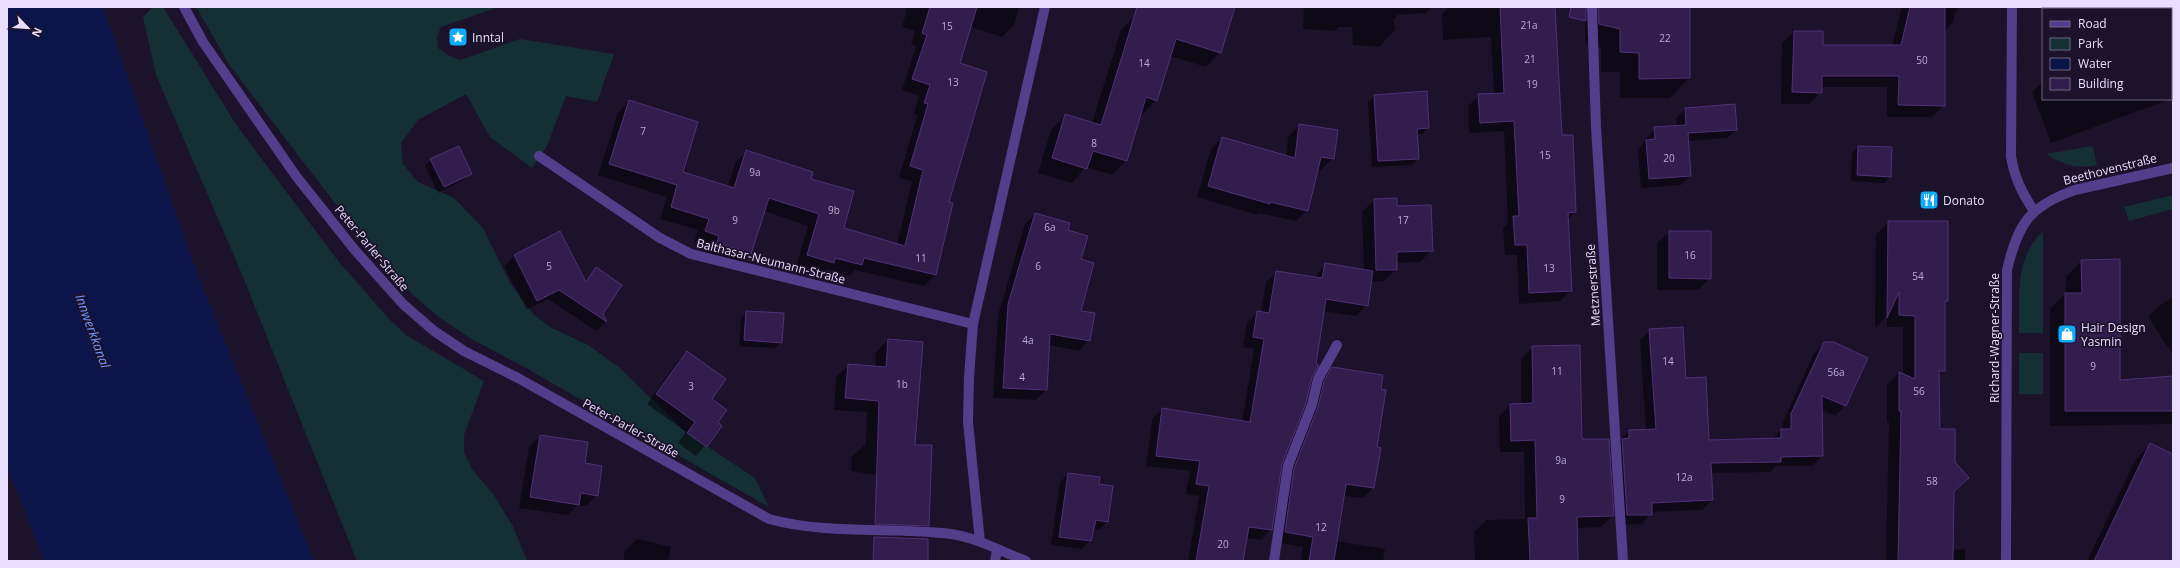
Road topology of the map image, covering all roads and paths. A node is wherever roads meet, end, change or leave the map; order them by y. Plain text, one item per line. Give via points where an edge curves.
1 (184, 7) edge
2 (1045, 7) edge
3 (1592, 7) edge
4 (2012, 7) edge
5 (539, 156) dead end
6 (2173, 168) edge
7 (2034, 211) junction
8 (974, 324) junction
9 (1337, 345) dead end
10 (980, 542) junction
11 (997, 550) junction
12 (995, 561) edge
13 (1026, 561) edge
14 (1274, 561) edge
15 (1623, 561) edge
16 (2006, 561) edge

1 - 10 street, Peter-Parler-Straße via 203,42 296,176 402,304 434,331 464,351 518,378 759,514 788,524 953,535
2 - 8 street
3 - 15 street, Metznerstraße via 1596,126
4 - 7 street via 2011,156 2020,190
5 - 8 street, Balthasar-Neumann-Straße via 660,238 691,254
6 - 7 street, Beethovenstraße via 2075,190
7 - 16 street, Richard-Wagner-Straße via 2017,235 2007,270
8 - 10 street via 968,422
9 - 14 street via 1318,378 1312,405 1288,466
10 - 11 street, Peter-Parler-Straße
11 - 12 street
11 - 13 street, Peter-Parler-Straße

